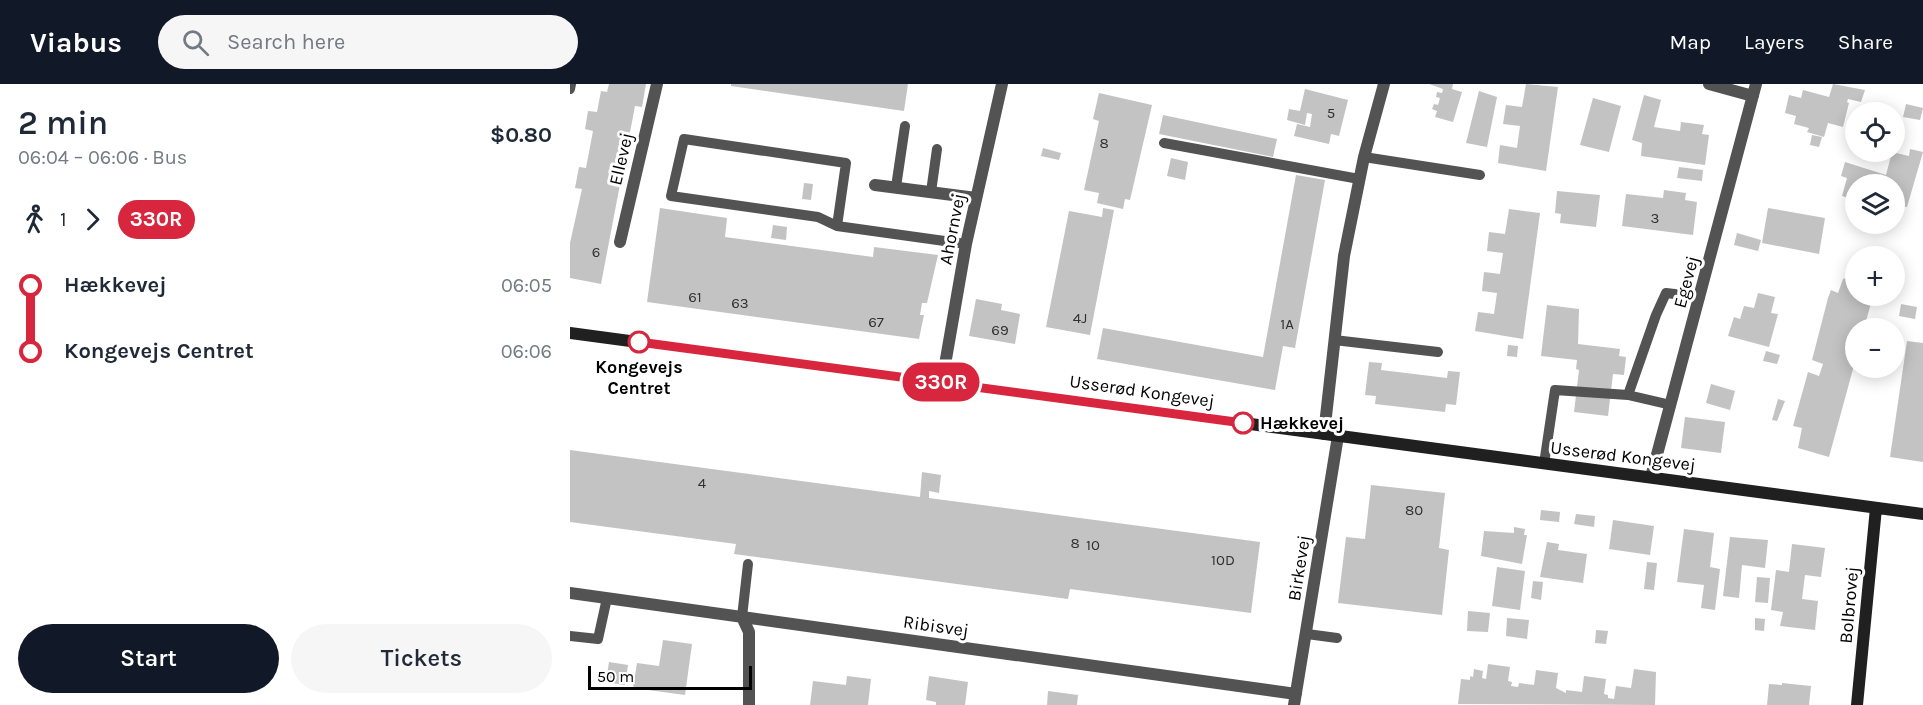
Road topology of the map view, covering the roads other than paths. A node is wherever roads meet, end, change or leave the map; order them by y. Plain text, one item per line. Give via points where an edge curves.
1 (571, 84) edge
2 (657, 84) edge
3 (1002, 84) edge
4 (1384, 84) edge
5 (1709, 84) edge
6 (570, 89) edge
7 (1754, 90) edge
8 (905, 126) dead end
9 (1164, 143) dead end
10 (937, 149) dead end
11 (1364, 158) junction
12 (1480, 175) dead end
13 (1359, 179) junction
14 (875, 185) dead end
15 (896, 188) junction
16 (931, 192) junction
17 (976, 198) junction
18 (837, 226) junction
19 (620, 242) dead end
20 (966, 244) junction
21 (1700, 297) junction
22 (570, 333) edge
23 (1334, 340) junction
24 (1438, 352) dead end
25 (942, 382) junction
26 (1628, 395) junction
27 (1671, 405) junction
28 (1324, 434) junction
29 (1338, 436) junction
30 (1544, 464) junction
31 (1651, 477) junction
32 (1876, 508) junction
33 (1923, 514) edge
34 (748, 564) dead end
35 (570, 593) edge
36 (606, 598) junction
37 (742, 617) junction
38 (1306, 634) junction
39 (570, 636) edge
40 (1337, 638) dead end
41 (1295, 700) edge
42 (749, 705) edge
43 (1857, 705) edge

1 - 6 lane
2 - 19 street, Ellevej
3 - 17 street, Ahornvej
4 - 11 street
5 - 7 street, Egevej
7 - 21 street, Egevej
8 - 15 lane
9 - 13 lane
10 - 16 lane
11 - 12 lane
11 - 13 street
13 - 23 street via 1344,256
14 - 15 street
15 - 16 street
16 - 17 street
17 - 20 street, Ahornvej
18 - 18 lane via 818,217 670,196 684,139 846,162
18 - 20 lane
20 - 25 street, Ahornvej
21 - 26 lane via 1666,293
21 - 27 street, Egevej
22 - 25 main road, Usserød Kongevej
23 - 24 lane
23 - 28 street
25 - 28 main road, Usserød Kongevej
26 - 27 lane
26 - 30 lane via 1555,390
27 - 31 street, Egevej
28 - 29 main road, Usserød Kongevej
29 - 30 main road, Usserød Kongevej
29 - 38 street, Birkevej
30 - 31 main road, Usserød Kongevej
31 - 32 main road, Usserød Kongevej
32 - 33 main road, Usserød Kongevej
32 - 43 main road, Bolbrovej
34 - 37 lane
35 - 36 street, Ribisvej
36 - 37 street, Ribisvej
36 - 39 lane via 598,639
37 - 41 street, Ribisvej
37 - 42 street via 749,632
38 - 40 lane
38 - 41 street, Birkevej

